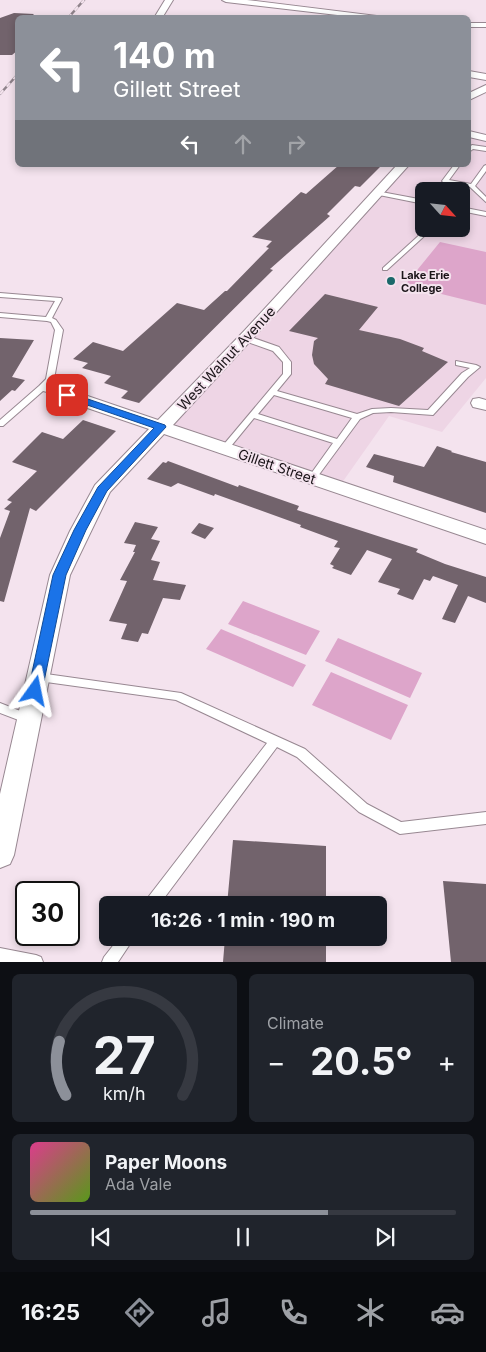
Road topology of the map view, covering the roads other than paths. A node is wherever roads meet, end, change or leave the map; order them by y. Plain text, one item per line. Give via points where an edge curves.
1 (169, 0) edge
2 (226, 0) edge
3 (160, 15) edge
4 (362, 15) edge
5 (471, 25) edge
6 (486, 26) edge
7 (471, 74) edge
8 (486, 77) edge
9 (486, 88) edge
10 (471, 97) edge
11 (471, 134) edge
12 (486, 138) edge
13 (471, 148) edge
14 (486, 149) edge
15 (401, 167) edge
16 (456, 167) edge
17 (486, 167) edge
18 (472, 186) junction
19 (376, 193) junction
20 (415, 200) edge
21 (486, 200) edge
22 (470, 211) edge
23 (486, 214) edge
24 (419, 238) edge
25 (385, 269) dead end
26 (0, 295) edge
27 (0, 315) edge
28 (48, 319) junction
29 (245, 338) junction
30 (459, 363) dead end
31 (42, 388) junction
32 (272, 392) junction
33 (67, 395) joint
34 (253, 415) junction
35 (357, 417) junction
36 (0, 424) edge
37 (161, 427) junction
38 (339, 442) junction
39 (224, 449) junction
40 (312, 478) junction
41 (486, 537) edge
42 (38, 677) junction
43 (0, 708) edge
44 (29, 719) junction
45 (275, 741) junction
46 (486, 818) edge
47 (0, 854) edge
48 (158, 896) edge
49 (121, 946) edge
50 (0, 955) edge
51 (36, 962) edge
52 (108, 962) edge

1 - 3 street
2 - 4 street
5 - 6 street
7 - 8 street
9 - 10 street
11 - 12 street
13 - 14 lane
15 - 19 street, West Walnut Avenue
16 - 18 lane via 445,181
17 - 18 lane
18 - 21 lane
19 - 20 lane
19 - 29 street, West Walnut Avenue
22 - 23 lane
24 - 25 lane
26 - 28 lane via 59,299
27 - 28 lane
28 - 31 lane via 54,321 59,330 50,379
29 - 32 lane via 276,349 287,362 287,374
29 - 37 street, West Walnut Avenue
30 - 35 lane via 476,367 430,413 372,411
31 - 33 lane
31 - 36 lane
32 - 34 lane
32 - 35 lane
33 - 37 street, Gillett Street
34 - 38 lane
34 - 39 lane
35 - 38 lane
37 - 39 street, Gillett Street
37 - 42 street, West Walnut Avenue via 102,489 80,530 60,575
38 - 40 lane
39 - 40 street, Gillett Street
40 - 41 street, Gillett Street
42 - 44 street, West Walnut Avenue
42 - 45 lane via 177,696
43 - 44 lane
44 - 47 street, West Walnut Avenue
45 - 46 lane via 302,753 362,808 400,828
45 - 48 lane
49 - 52 lane
50 - 51 lane

